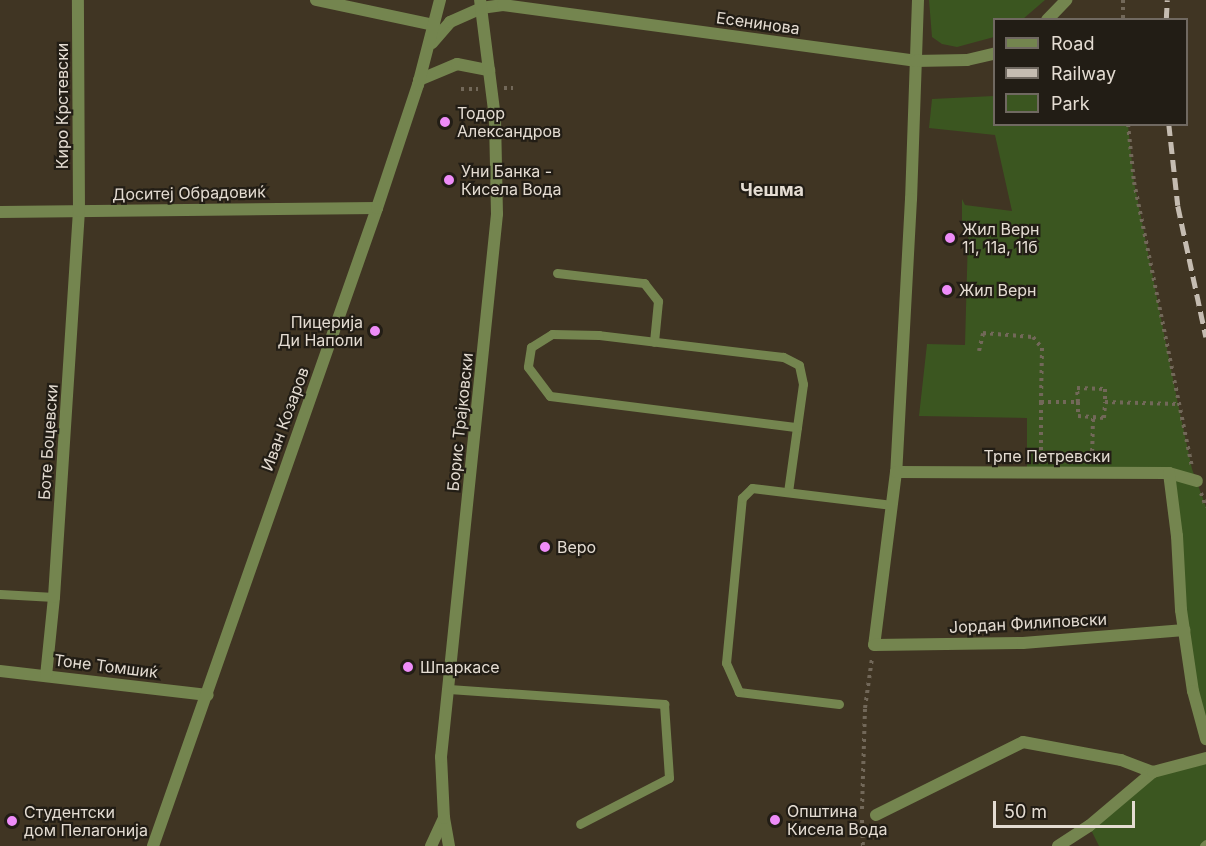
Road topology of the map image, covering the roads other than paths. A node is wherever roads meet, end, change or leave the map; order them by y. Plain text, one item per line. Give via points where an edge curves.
1 (78, 0) edge
2 (316, 0) edge
3 (440, 0) edge
4 (918, 0) edge
5 (1066, 0) edge
6 (481, 4) edge
7 (1049, 18) edge
8 (434, 25) junction
9 (428, 49) junction
10 (993, 54) edge
11 (915, 61) junction
12 (489, 70) junction
13 (419, 80) junction
14 (377, 208) junction
15 (79, 211) junction
16 (0, 213) edge
17 (557, 273) dead end
18 (654, 342) junction
19 (797, 427) junction
20 (896, 472) junction
21 (1169, 473) junction
22 (1197, 481) road end
23 (788, 492) junction
24 (892, 505) junction
25 (0, 594) edge
26 (54, 597) junction
27 (1184, 630) junction
28 (0, 671) edge
29 (46, 675) junction
30 (449, 689) junction
31 (208, 695) junction
32 (839, 704) dead end
33 (1206, 739) edge
34 (1206, 758) edge
35 (1153, 772) junction
36 (876, 815) dead end
37 (444, 818) junction
38 (580, 824) dead end
39 (153, 846) edge
40 (431, 846) edge
41 (448, 846) edge
42 (1058, 846) edge

1 - 15 street, Киро Крстевски
2 - 8 street
3 - 8 street, Иван Козаров
4 - 11 street
5 - 7 street
6 - 9 street, Есенинова via 450,22
6 - 11 street, Есенинова
6 - 12 street, Борис Трајковски
8 - 9 street, Иван Козаров
9 - 13 street, Иван Козаров
10 - 11 street, Есенинова via 967,60
11 - 20 street
12 - 13 street via 457,64
12 - 30 street, Борис Трајковски via 497,154 494,258
13 - 14 street, Иван Козаров
14 - 15 street, Доситеј Обрадовиќ
14 - 31 street, Иван Козаров
15 - 16 street, Доситеј Обрадовиќ
15 - 26 street, Боте Боцевски
17 - 18 lane via 644,283 658,301
18 - 19 lane via 783,357 799,364 803,384
18 - 19 lane via 552,334 531,346 528,367 550,396
19 - 23 lane
20 - 21 street, Трпе Петревски
20 - 24 street
21 - 22 street, Трпе Петревски
21 - 27 street
23 - 24 lane
23 - 32 lane via 752,488 742,498 726,663 739,692
24 - 27 street, Јордан Филиповски via 874,645 1023,643
25 - 26 lane
26 - 29 street, Боте Боцевски
27 - 33 street via 1193,691
28 - 29 street, Тоне Томшиќ
29 - 31 street, Тоне Томшиќ
30 - 37 street, Борис Трајковски via 441,757
30 - 38 lane via 664,704 669,778
31 - 39 street, Иван Козаров
34 - 35 street
35 - 36 street via 1121,760 1023,742
35 - 42 street via 1089,826
37 - 40 street
37 - 41 street, Борис Трајковски

